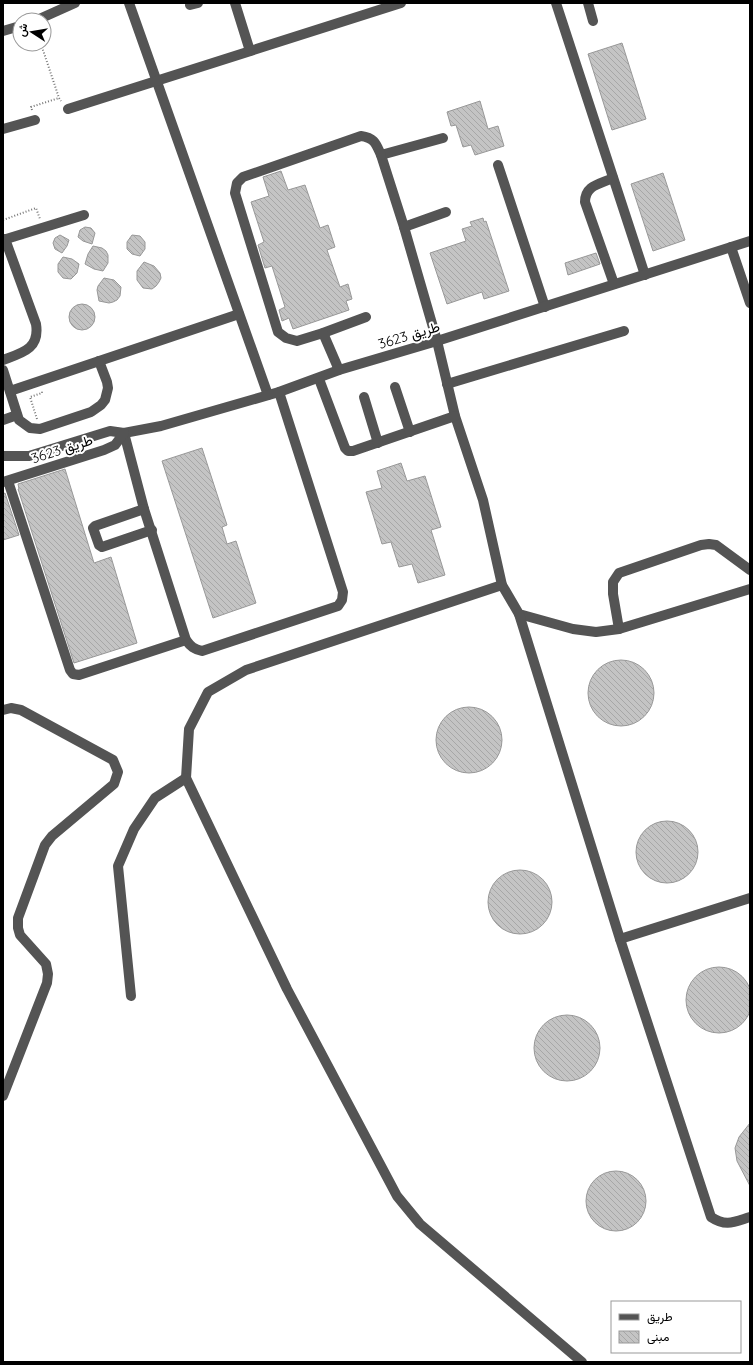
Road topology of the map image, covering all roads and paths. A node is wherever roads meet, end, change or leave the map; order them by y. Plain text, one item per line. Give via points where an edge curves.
1 (75, 3) edge
2 (129, 3) edge
3 (235, 3) edge
4 (401, 3) edge
5 (556, 3) edge
6 (588, 3) edge
7 (52, 13) edge
8 (593, 21) dead end
9 (250, 51) junction
10 (44, 52) edge
11 (156, 80) junction
12 (59, 98) junction
13 (68, 109) joint
14 (35, 120) joint
15 (3, 128) edge
16 (443, 138) dead end
17 (381, 155) junction
18 (498, 165) dead end
19 (613, 178) junction
20 (446, 212) dead end
21 (84, 215) dead end
22 (3, 220) edge
23 (404, 227) junction
24 (43, 228) junction
25 (4, 239) edge
26 (750, 241) edge
27 (728, 249) junction
28 (645, 275) junction
29 (614, 284) junction
30 (750, 303) edge
31 (545, 307) junction
32 (239, 314) junction
33 (366, 317) dead end
34 (624, 331) dead end
35 (323, 334) junction
36 (437, 341) junction
37 (3, 360) edge
38 (99, 361) junction
39 (3, 370) edge
40 (339, 370) junction
41 (319, 379) junction
42 (446, 384) junction
43 (396, 387) dead end
44 (10, 391) junction
45 (279, 392) junction
46 (268, 395) junction
47 (364, 397) dead end
48 (17, 415) junction
49 (455, 416) junction
50 (3, 420) edge
51 (410, 432) junction
52 (124, 433) junction
53 (378, 443) junction
54 (3, 456) edge
55 (6, 482) edge
56 (144, 509) junction
57 (152, 530) junction
58 (750, 570) edge
59 (502, 585) junction
60 (750, 589) edge
61 (519, 614) junction
62 (620, 629) junction
63 (186, 640) junction
64 (3, 710) edge
65 (186, 778) junction
66 (750, 898) edge
67 (620, 939) junction
68 (131, 996) dead end
69 (3, 1096) edge
70 (750, 1217) edge
71 (582, 1362) edge

1 - 7 street
2 - 11 street
3 - 9 street
4 - 9 street
5 - 19 street
6 - 8 street
9 - 11 street
10 - 12 path
11 - 13 street
11 - 32 street
12 - 13 path
12 - 14 path via 31,107
14 - 15 street
16 - 17 street
17 - 23 street
17 - 35 street via 374,141 362,136 243,177 237,183 235,193 278,332 286,338 297,340
18 - 31 street
19 - 28 street
19 - 29 street via 589,188 585,202
20 - 23 street
21 - 24 street
22 - 24 path via 36,208
23 - 36 street
24 - 25 street
25 - 37 street via 37,330 35,341 28,350
26 - 27 street
27 - 28 street, طريق 3623
27 - 30 street
28 - 29 street, طريق 3623
29 - 31 street, طريق 3623
31 - 36 street, طريق 3623
32 - 38 street
32 - 46 street
33 - 35 street
34 - 42 street
35 - 40 street
36 - 40 street, طريق 3623
36 - 42 street
38 - 44 street
38 - 48 street via 108,388 105,400 97,409 40,429 26,426
39 - 44 street
40 - 41 street, طريق 3623
41 - 45 street, طريق 3623
41 - 53 street via 345,448 353,451
42 - 49 street
43 - 51 street
44 - 48 street
45 - 46 street, طريق 3623
45 - 63 street via 343,592 342,600 338,606 202,651 191,647
46 - 52 street, طريق 3623 via 161,426
47 - 53 street
48 - 50 street
49 - 51 street
49 - 59 street via 483,500
51 - 53 street
52 - 54 street, طريق 3623 via 110,431 29,456
52 - 55 street, طريق 3623 via 115,445 104,450
52 - 56 street
55 - 63 street via 73,674 79,675
56 - 57 street
56 - 57 street via 95,526 93,528 99,545 102,547
57 - 63 street
58 - 62 street via 716,545 709,544 619,573 614,582 613,594
59 - 61 street
59 - 65 street via 246,670 208,692 189,729
60 - 62 street
61 - 62 street via 573,629 596,632
61 - 67 street
64 - 69 street via 20,710 113,760 118,772 114,784 52,836 45,845 18,918 20,935 46,964 48,974 47,983
65 - 68 street via 156,798 134,829 118,866
65 - 71 street via 287,989 397,1196 420,1224
66 - 67 street
67 - 70 street via 711,1217 719,1222 730,1223

